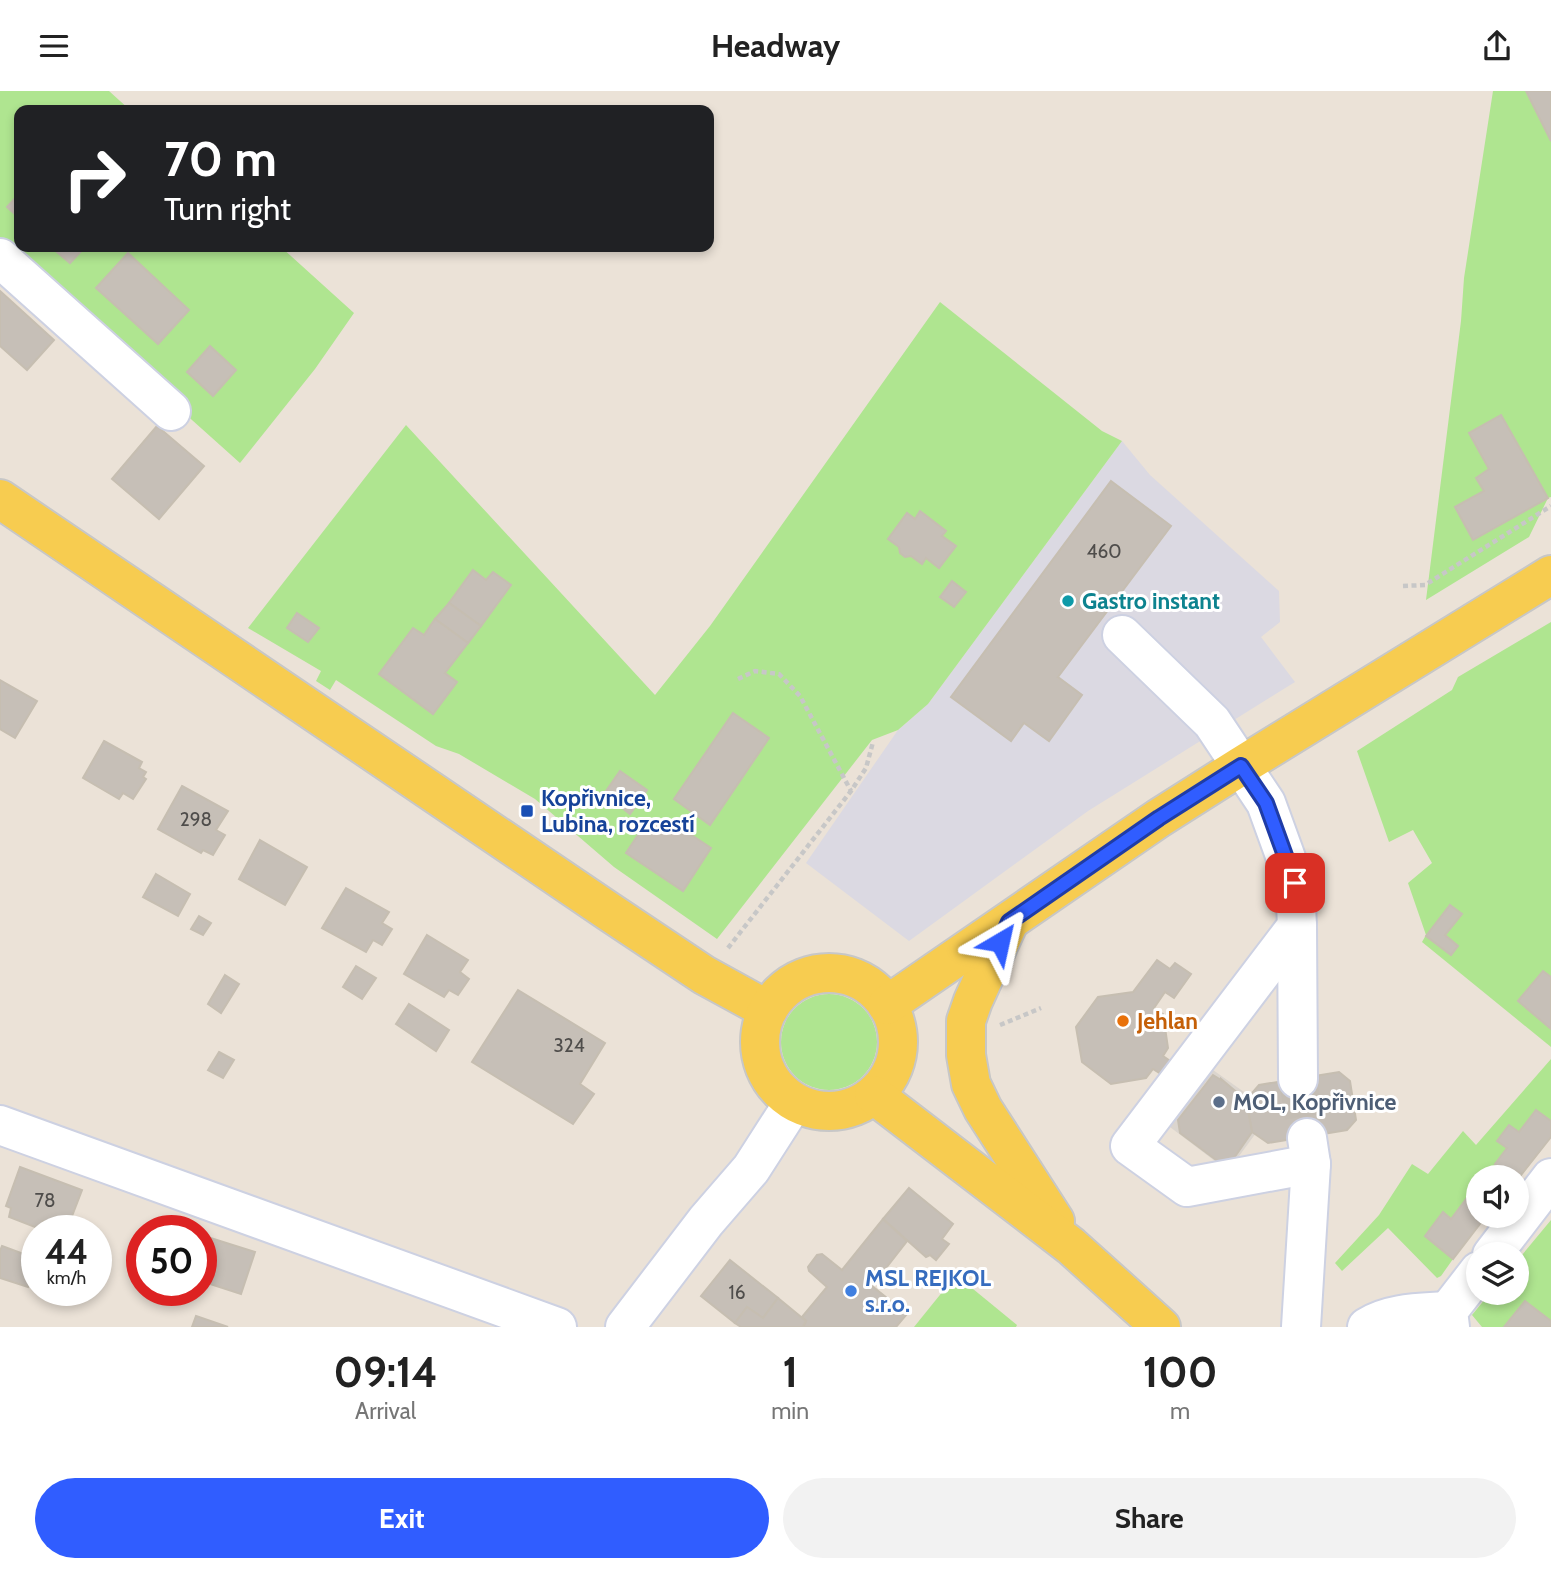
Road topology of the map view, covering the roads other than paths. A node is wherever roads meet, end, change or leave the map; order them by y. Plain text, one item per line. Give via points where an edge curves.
1 (0, 258) edge
2 (171, 411) dead end
3 (0, 499) edge
4 (1551, 575) edge
5 (1122, 635) dead end
6 (1241, 766) junction
7 (1009, 922) junction
8 (1297, 926) junction
9 (887, 1005) junction
10 (768, 1010) junction
11 (1298, 1079) tunnel mouth
12 (874, 1095) junction
13 (794, 1101) junction
14 (0, 1125) edge
15 (1551, 1178) edge
16 (1502, 1242) edge
17 (1071, 1246) junction
18 (1466, 1292) edge
19 (1449, 1319) edge
20 (557, 1327) edge
21 (625, 1327) edge
22 (1161, 1327) edge
23 (1301, 1327) edge
24 (1367, 1327) edge

1 - 2 street
3 - 10 main road via 704,975
4 - 6 main road
5 - 6 street via 1212,722
6 - 7 main road
6 - 8 street via 1266,803 1295,883
7 - 9 main road
7 - 17 main road via 966,1021 971,1084
8 - 11 street
8 - 23 street via 1130,1146 1187,1187 1309,1151
9 - 10 main road via 864,982 843,974 821,973 790,985
9 - 12 main road via 898,1032 897,1052 892,1071
10 - 13 main road via 760,1037 764,1066 779,1090
12 - 13 main road via 835,1111
12 - 17 main road
13 - 21 street via 751,1169
14 - 20 street
15 - 16 street
17 - 22 main road
18 - 19 street
19 - 24 street via 1406,1314

